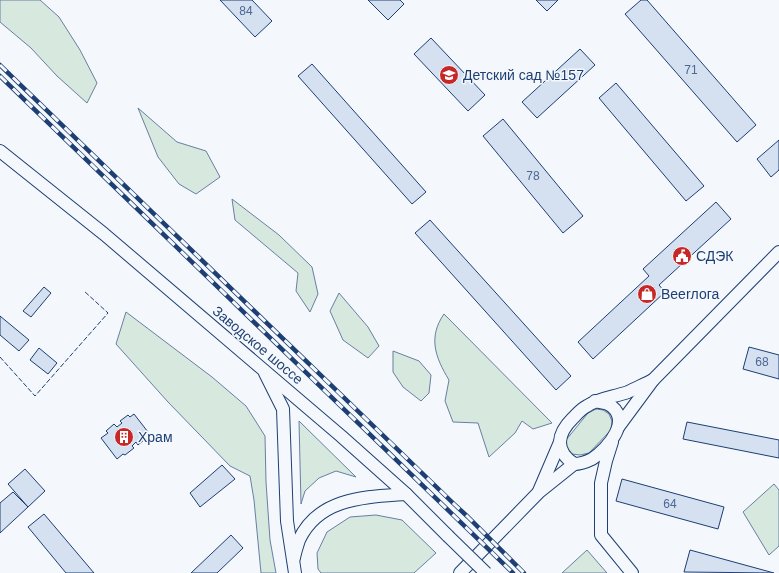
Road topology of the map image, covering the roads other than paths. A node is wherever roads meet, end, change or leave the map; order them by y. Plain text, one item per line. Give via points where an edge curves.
1 (0, 151) edge
2 (779, 252) edge
3 (263, 369) junction
4 (653, 380) junction
5 (595, 401) junction
6 (619, 426) junction
7 (613, 439) junction
8 (560, 442) junction
9 (595, 457) junction
10 (574, 464) junction
11 (601, 483) junction
12 (539, 492) junction
13 (406, 494) junction
14 (294, 567) edge
15 (460, 573) edge
16 (486, 573) edge
17 (632, 573) edge

1 - 3 street, Заводское шоссе via 104,234
2 - 4 street
3 - 13 street, Заводское шоссе
3 - 14 street via 283,409 287,521
4 - 5 street via 628,392
4 - 6 street
5 - 6 street via 608,405 617,413
5 - 8 street via 585,406 566,425 561,433
6 - 7 street
7 - 9 street
7 - 11 street
8 - 10 street via 567,459
8 - 12 street
9 - 10 street
9 - 11 street
10 - 12 street
11 - 17 street via 601,535
12 - 15 street
13 - 14 street via 360,498 330,507 311,522 299,540
13 - 16 street, Заводское шоссе, bridge

